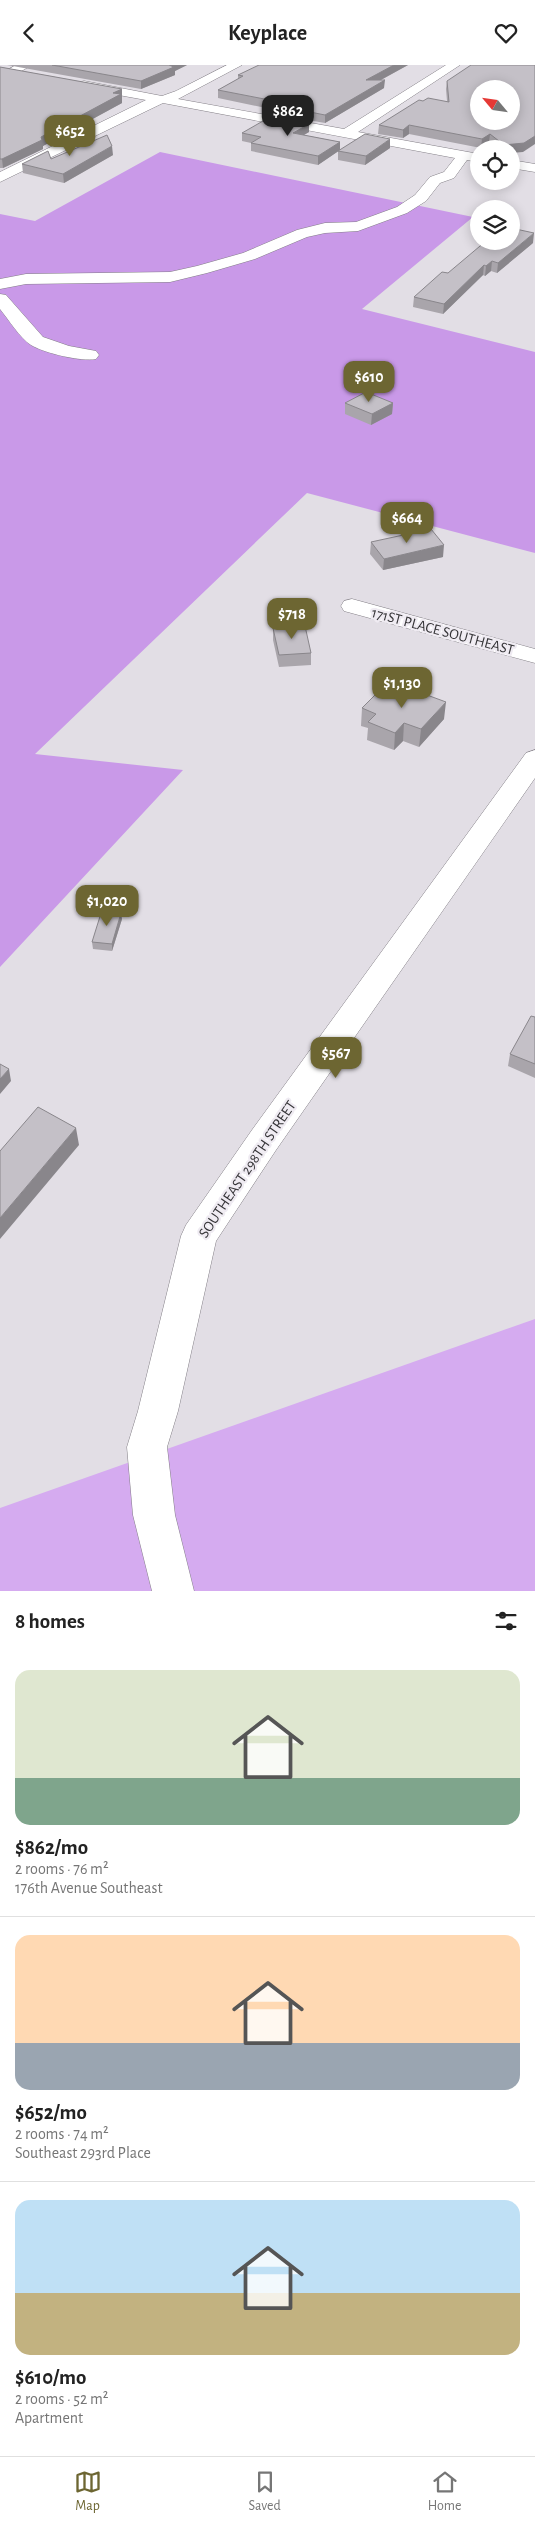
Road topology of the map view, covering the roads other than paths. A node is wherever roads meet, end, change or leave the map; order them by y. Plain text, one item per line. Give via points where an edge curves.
1 (236, 65) edge
2 (454, 65) edge
3 (6, 70) edge
4 (28, 70) edge
5 (69, 82) edge
6 (8, 85) edge
7 (164, 99) junction
8 (347, 133) junction
9 (470, 156) edge
10 (470, 158) edge
11 (520, 165) edge
12 (534, 167) edge
13 (0, 178) edge
14 (0, 284) edge
15 (0, 299) edge
16 (90, 355) dead end
17 (352, 606) dead end
18 (535, 656) edge
19 (535, 759) edge
20 (173, 1591) edge

1 - 7 street
2 - 8 street
3 - 4 street
4 - 6 street
5 - 7 street
7 - 8 street
7 - 13 street via 148,103
8 - 9 street
10 - 14 street via 449,175 435,180 421,198 402,210 358,225 302,233 249,256 202,270 170,277 26,279
11 - 12 street
15 - 16 street via 37,341
17 - 18 street, 171ST PLACE SOUTHEAST
19 - 20 street, SOUTHEAST 298TH STREET via 199,1236 147,1447 154,1515

